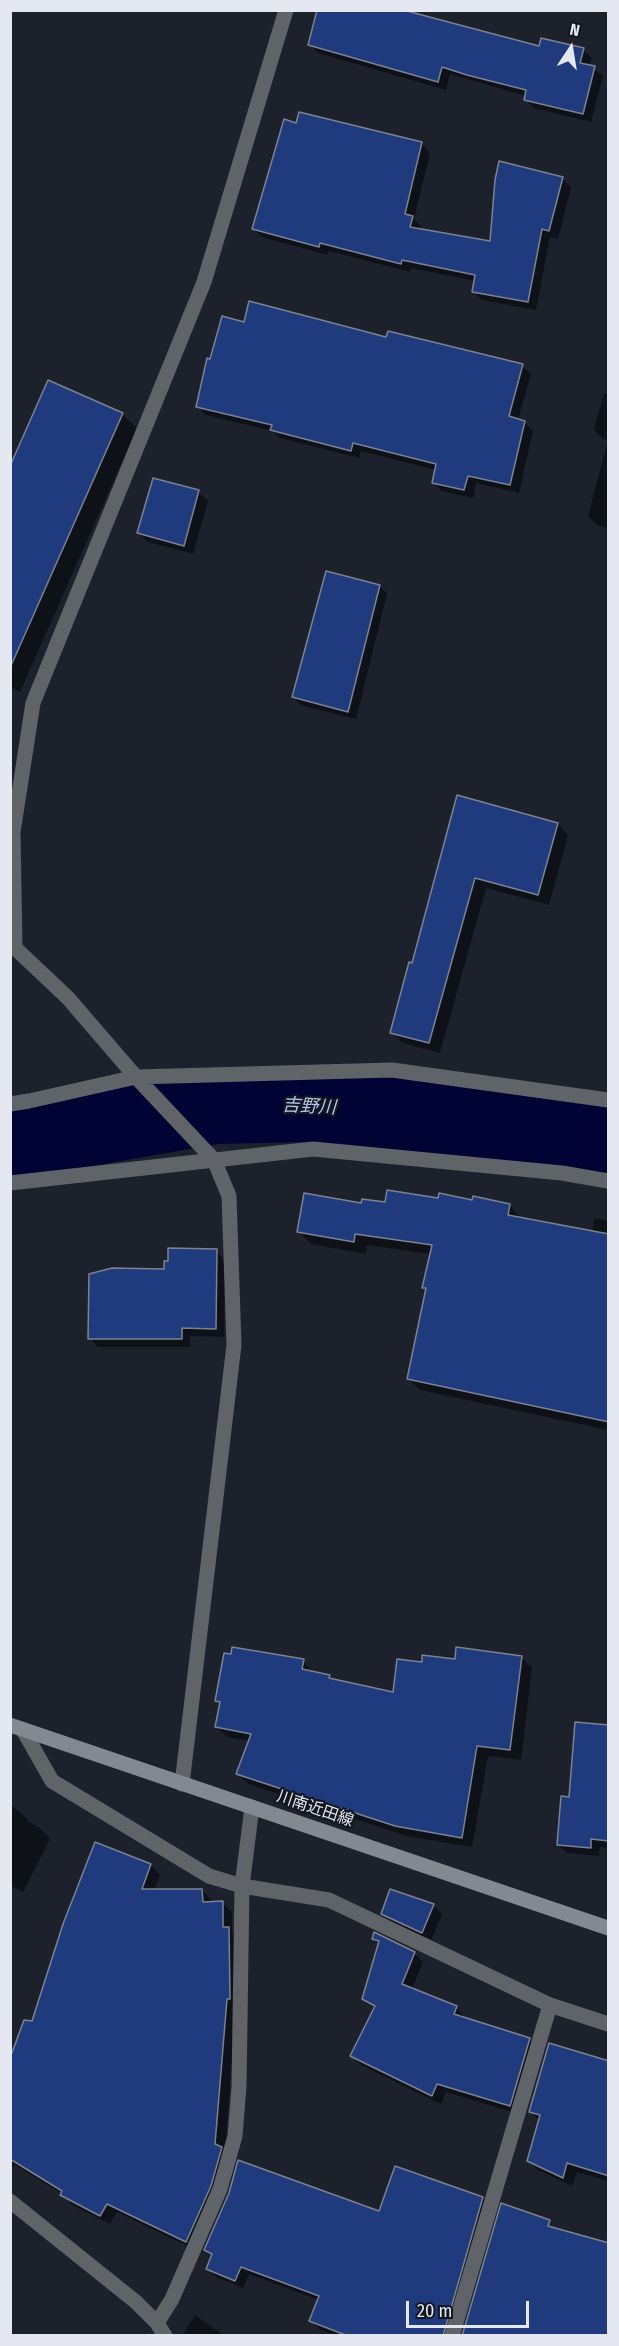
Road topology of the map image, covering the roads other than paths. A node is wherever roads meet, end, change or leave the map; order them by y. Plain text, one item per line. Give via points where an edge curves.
1 (286, 10) edge
2 (136, 1077) junction
3 (609, 1100) edge
4 (10, 1104) edge
5 (214, 1160) junction
6 (609, 1181) edge
7 (10, 1184) edge
8 (17, 1727) edge
9 (182, 1784) junction
10 (252, 1807) junction
11 (242, 1886) junction
12 (609, 1928) edge
13 (550, 2005) junction
14 (609, 2024) edge
15 (10, 2201) edge
16 (161, 2329) edge
17 (452, 2336) edge

1 - 2 street via 204,282 33,703 13,832 15,948 68,998
2 - 3 street via 392,1070
2 - 4 street
2 - 5 street
5 - 6 street via 313,1149
5 - 7 street
5 - 9 street via 229,1196 234,1345
8 - 9 main road, 川南近田線
8 - 11 street via 52,1781 209,1876
9 - 10 main road, 川南近田線
10 - 11 street
10 - 12 main road, 川南近田線
11 - 13 street via 329,1900
11 - 16 street via 235,2136 220,2189
13 - 14 street
13 - 17 street
15 - 16 street via 136,2302

